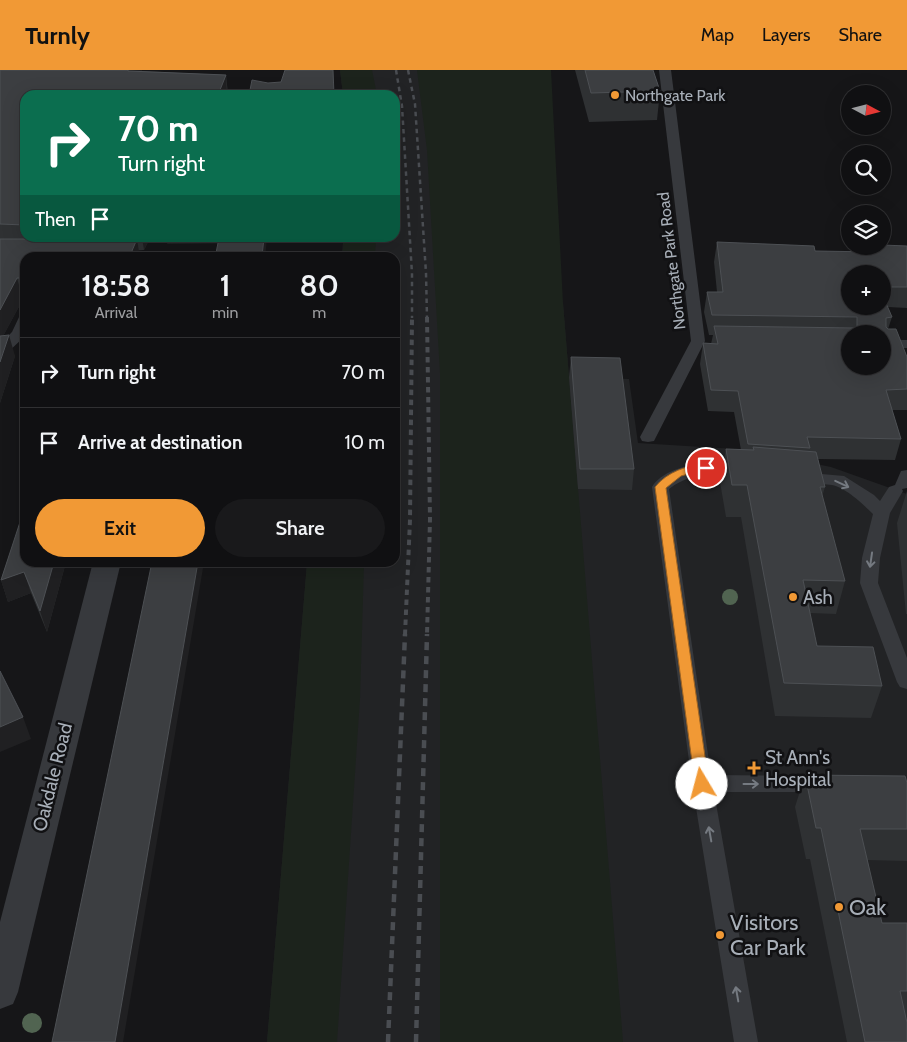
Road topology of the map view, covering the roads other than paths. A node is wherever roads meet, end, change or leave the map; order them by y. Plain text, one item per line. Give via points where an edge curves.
1 (665, 70) edge
2 (20, 331) edge
3 (698, 340) junction
4 (717, 341) edge
5 (891, 344) edge
6 (907, 344) edge
7 (0, 352) edge
8 (648, 437) dead end
9 (901, 483) edge
10 (882, 513) junction
11 (106, 567) edge
12 (907, 682) edge
13 (702, 784) junction
14 (848, 784) edge
15 (8, 923) edge
16 (0, 992) edge
17 (746, 1042) edge

1 - 3 lane, Northgate Park Road
2 - 7 lane
3 - 4 lane
3 - 8 lane, Northgate Park Road
5 - 6 lane
9 - 10 lane
10 -> 12 lane via 871,558 869,583
13 -> 10 lane via 660,487 678,474 696,468 838,480 868,499
11 - 15 street, Oakdale Road
13 -> 14 lane
17 -> 13 lane
15 - 16 street, Oakdale Road

